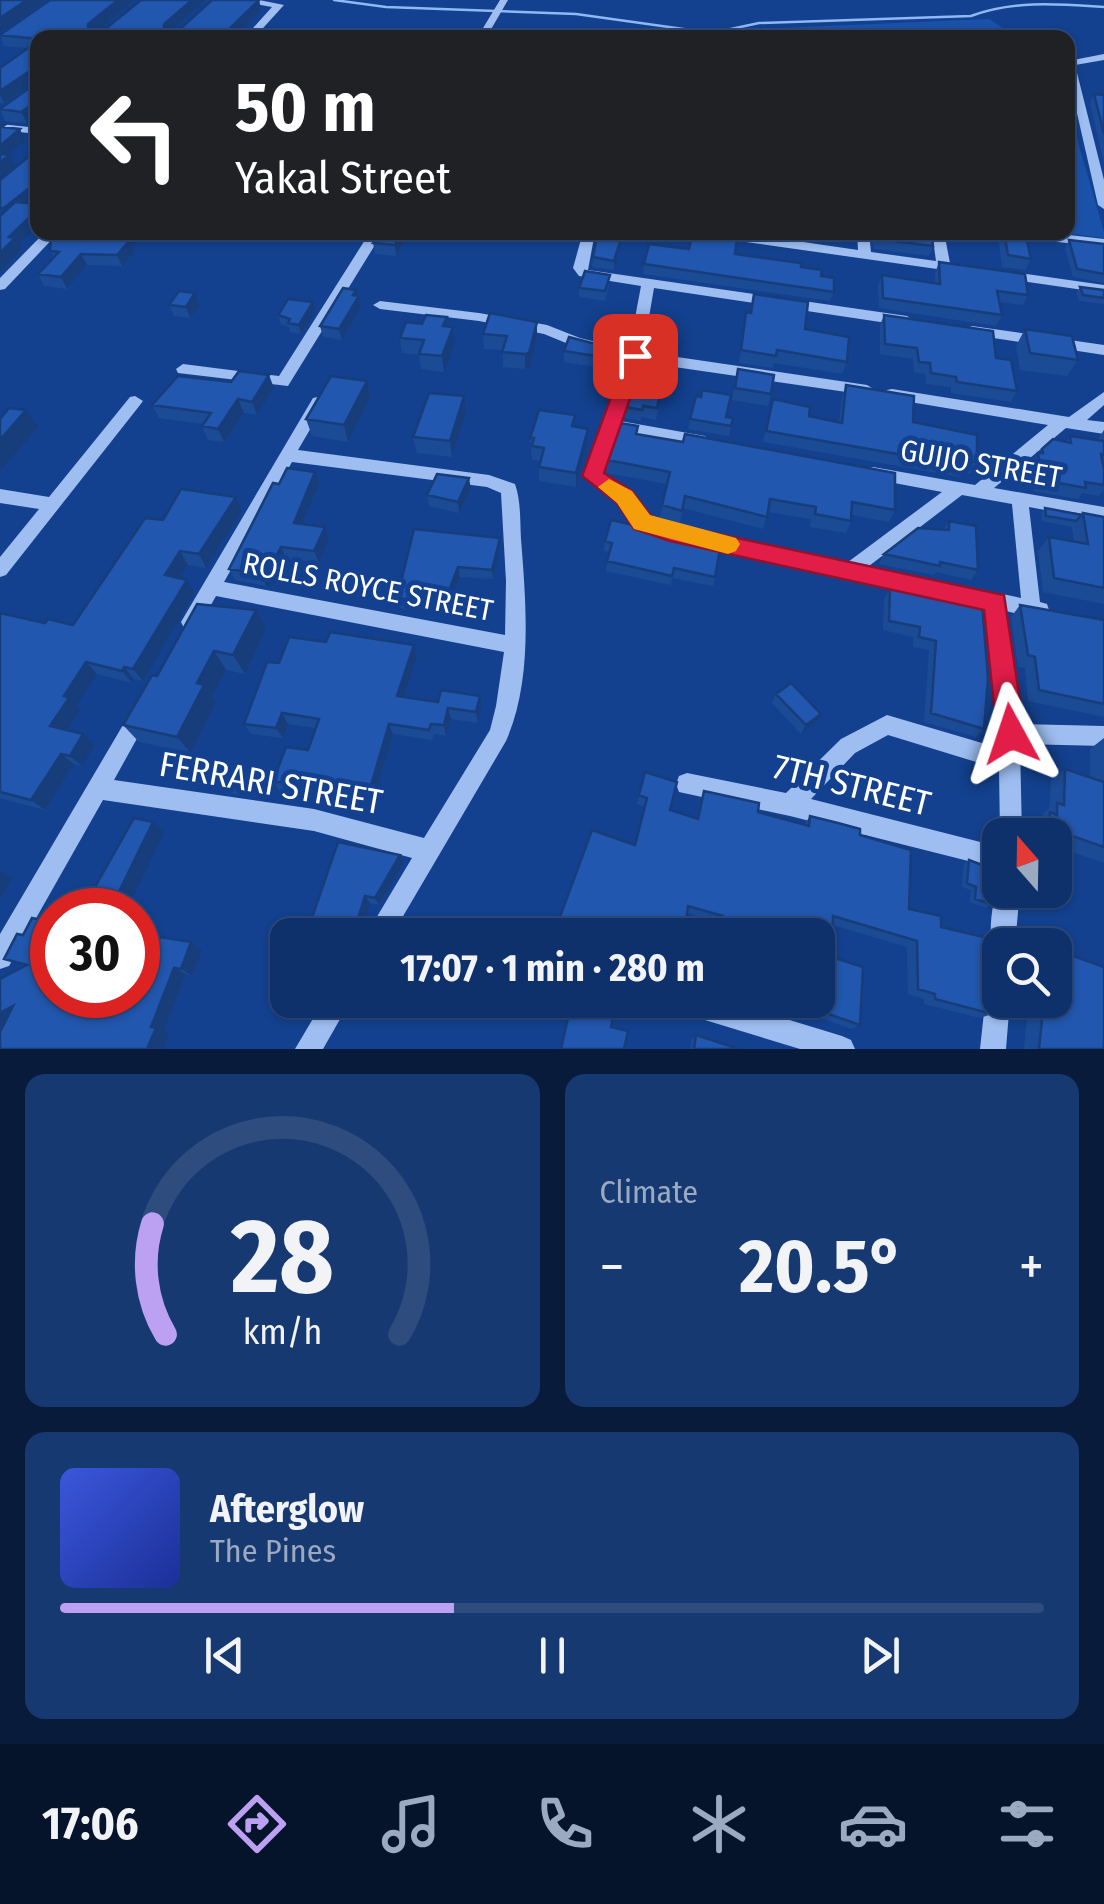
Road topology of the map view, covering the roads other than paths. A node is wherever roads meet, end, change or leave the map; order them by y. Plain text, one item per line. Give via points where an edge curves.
1 (236, 0) edge
2 (500, 6) edge
3 (255, 30) edge
4 (486, 30) edge
5 (1101, 60) edge
6 (1075, 62) edge
7 (1075, 105) edge
8 (0, 127) edge
9 (30, 130) edge
10 (1104, 205) edge
11 (45, 240) edge
12 (372, 240) edge
13 (587, 240) edge
14 (799, 240) edge
15 (864, 240) edge
16 (939, 240) edge
17 (1075, 240) edge
18 (1104, 243) edge
19 (865, 255) junction
20 (944, 266) junction
21 (980, 271) edge
22 (997, 274) edge
23 (648, 283) junction
24 (0, 286) edge
25 (1104, 289) edge
26 (380, 305) dead end
27 (924, 324) edge
28 (964, 330) edge
29 (1104, 350) edge
30 (635, 356) junction
31 (183, 369) dead end
32 (321, 397) edge
33 (1104, 398) edge
34 (135, 401) dead end
35 (1068, 422) junction
36 (612, 426) junction
37 (1104, 428) edge
38 (728, 446) edge
39 (288, 455) junction
40 (863, 471) edge
41 (969, 490) junction
42 (0, 496) edge
43 (1020, 500) junction
44 (50, 504) junction
45 (1104, 514) edge
46 (0, 570) edge
47 (851, 570) junction
48 (210, 587) junction
49 (995, 602) junction
50 (1032, 609) junction
51 (1068, 616) edge
52 (182, 638) edge
53 (514, 646) junction
54 (154, 688) edge
55 (1011, 734) junction
56 (1104, 736) edge
57 (1011, 762) junction
58 (687, 784) dead end
59 (99, 789) junction
60 (790, 805) junction
61 (1011, 818) edge
62 (429, 850) junction
63 (982, 853) edge
64 (388, 918) edge
65 (0, 957) edge
66 (327, 1018) edge
67 (741, 1018) edge
68 (996, 1018) edge
69 (308, 1049) edge
70 (842, 1049) edge
71 (993, 1049) edge

1 - 3 street via 278,4
2 - 4 street
5 - 6 street
7 - 10 street
8 - 9 street
11 - 24 street
12 - 31 street via 284,382
13 - 23 street via 584,273
14 - 19 street
15 - 19 street
16 - 20 street
17 - 18 street
19 - 20 street
20 - 21 street
22 - 25 street
23 - 27 street
23 - 30 street
26 - 30 street via 547,330
28 - 29 street
30 - 35 street
30 - 36 street
32 - 39 street
33 - 35 street
34 - 44 street
35 - 37 street
35 - 41 street
36 - 38 street
36 - 47 street via 592,476 624,497 642,522
39 - 48 street
39 - 53 street via 489,480 510,489
40 - 41 street, GUIJO STREET
41 - 43 street, GUIJO STREET
41 - 47 street
42 - 44 street
43 - 45 street, GUIJO STREET
43 - 50 street
44 - 46 street
47 - 49 street
48 - 52 street
48 - 53 street, ROLLS ROYCE STREET
49 - 50 street
49 - 55 street
50 - 51 street
53 - 62 street via 508,707 498,734
54 - 59 street
55 - 56 street
55 - 57 street
57 - 60 street via 886,725 848,746
57 - 61 street
58 - 60 street, 7TH STREET
59 - 62 street, FERRARI STREET via 314,820
59 - 65 street
60 - 63 street, 7TH STREET
62 - 64 street
66 - 69 street
67 - 70 street
68 - 71 street

